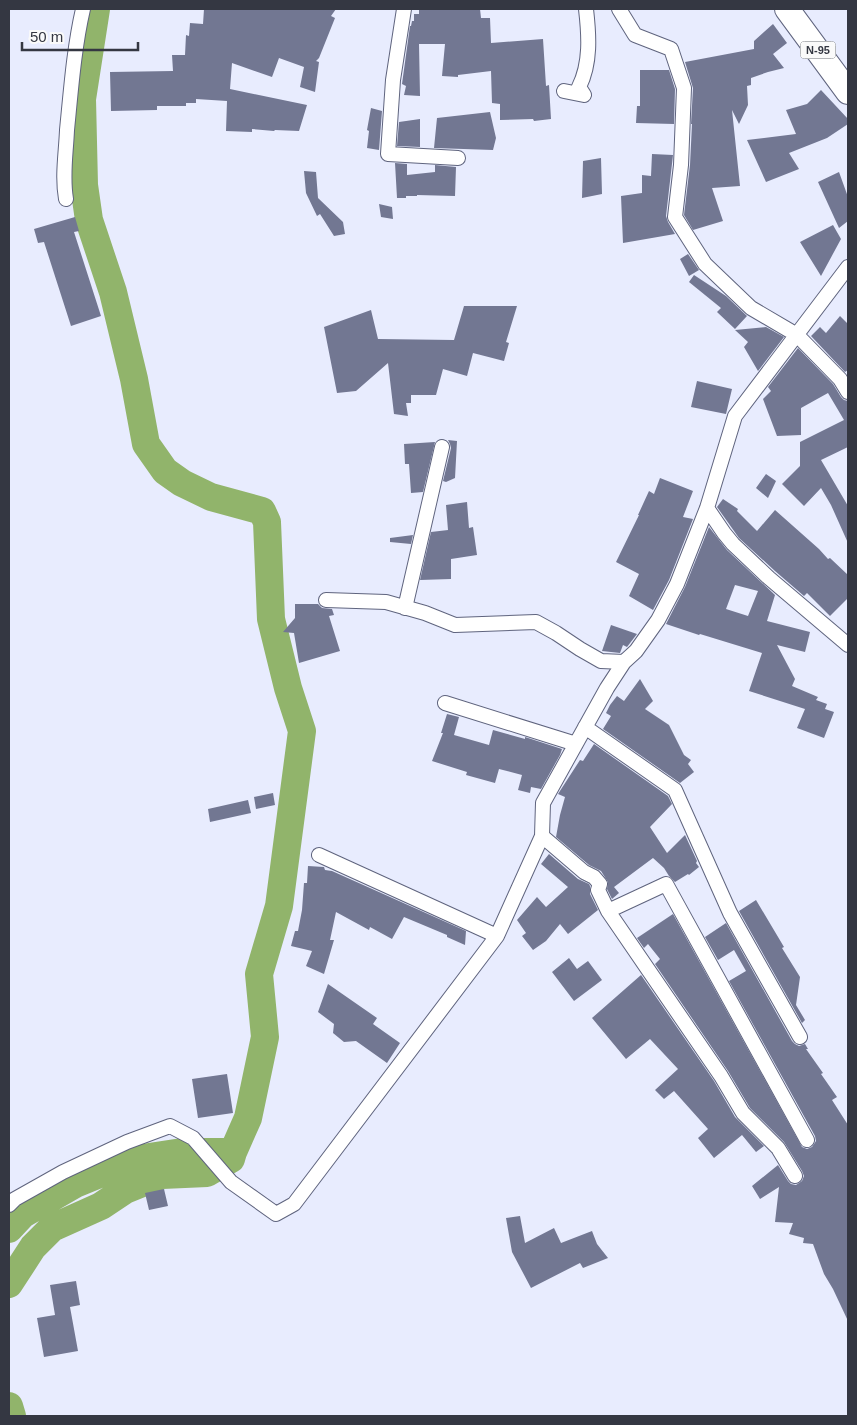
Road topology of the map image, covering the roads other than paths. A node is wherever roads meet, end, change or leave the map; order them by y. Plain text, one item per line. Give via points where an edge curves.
1 (83, 9) edge
2 (404, 9) edge
3 (586, 9) edge
4 (619, 9) edge
5 (787, 9) edge
6 (564, 91) dead end
7 (848, 92) edge
8 (458, 158) dead end
9 (66, 199) dead end
10 (848, 267) edge
11 (797, 335) junction
12 (848, 392) edge
13 (442, 447) dead end
14 (707, 508) junction
15 (326, 600) dead end
16 (405, 608) junction
17 (848, 645) edge
18 (624, 662) junction
19 (445, 703) dead end
20 (586, 727) junction
21 (576, 744) junction
22 (542, 836) junction
23 (319, 856) dead end
24 (608, 911) junction
25 (498, 936) junction
26 (800, 1037) dead end
27 (807, 1140) dead end
28 (796, 1176) dead end
29 (9, 1204) edge

1 - 9 street via 69,111 64,182
2 - 8 street via 393,80 388,154
3 - 6 street via 589,39 580,87 584,95
4 - 11 street via 635,35 671,49 684,88 675,217 704,264 751,308
5 - 7 highway, N-95
10 - 11 street
11 - 12 street via 840,379
11 - 14 street via 735,416
13 - 16 street
14 - 17 street via 733,544
14 - 18 street via 677,584 658,620
15 - 16 street via 386,602
16 - 18 street via 455,625 536,622 600,661
18 - 20 street
19 - 21 street
20 - 21 street
20 - 26 street via 675,790 730,913
21 - 22 street via 544,803
22 - 24 street via 594,877 600,884 598,890
22 - 25 street
23 - 25 street
24 - 27 street via 666,884
24 - 28 street via 743,1113 778,1148
25 - 29 street via 294,1204 276,1214 231,1182 193,1138 170,1126 64,1172

